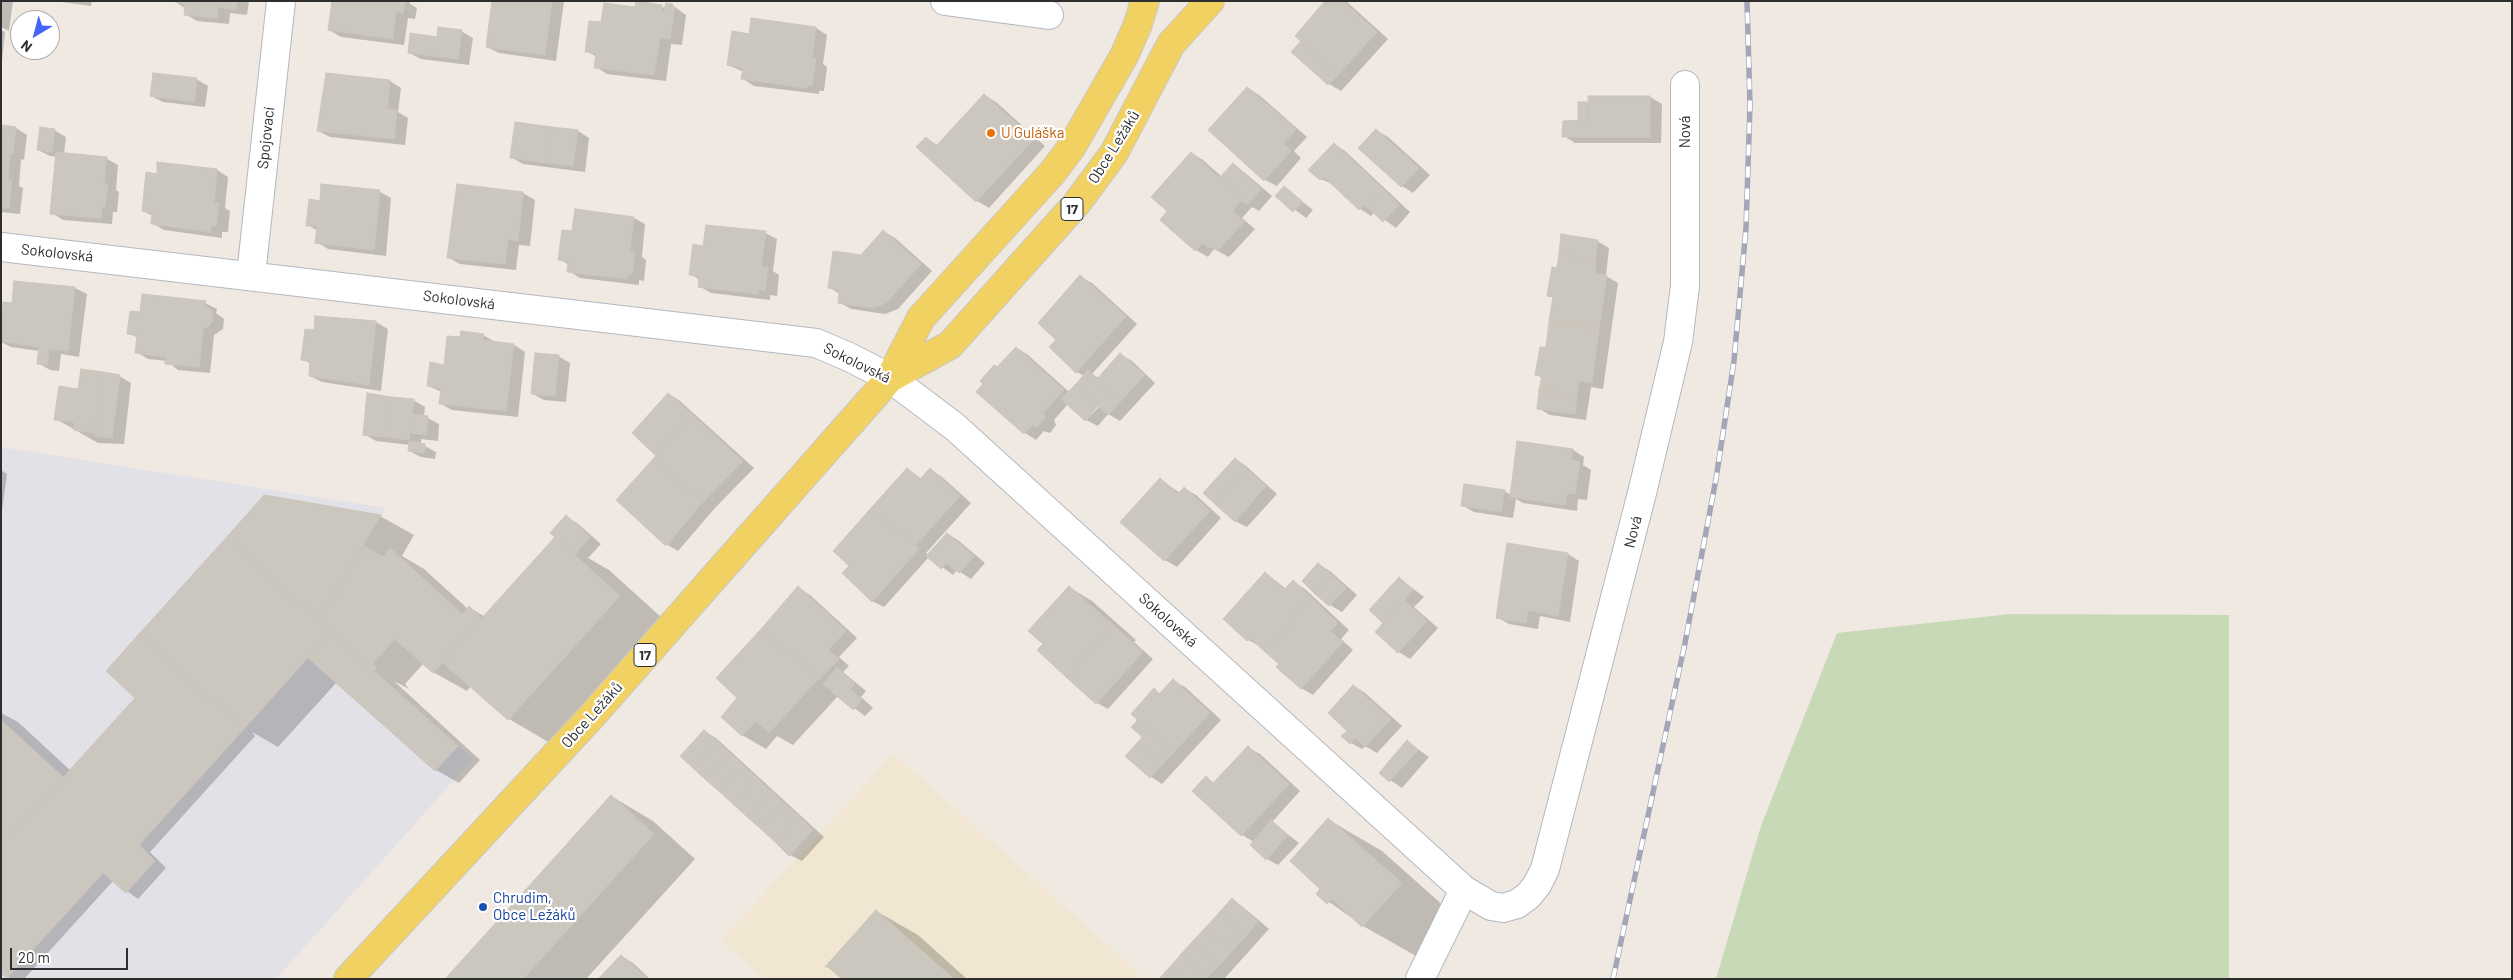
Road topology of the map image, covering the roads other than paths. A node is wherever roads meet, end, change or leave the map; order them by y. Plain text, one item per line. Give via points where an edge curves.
1 (281, 1) edge
2 (945, 1) edge
3 (1144, 1) edge
4 (1210, 1) edge
5 (1049, 15) dead end
6 (1684, 85) dead end
7 (1, 247) edge
8 (252, 275) junction
9 (890, 378) junction
10 (1464, 890) junction
11 (348, 979) edge
12 (1420, 979) edge

1 - 8 street, Spojovací
2 - 5 street
3 - 9 main road, Obce Ležáků / 17 via 1124,56 1071,148 921,318
4 - 9 main road, Obce Ležáků / 17 via 1171,44 1114,153 1066,216 950,345
6 - 10 street, Nová via 1685,286 1678,342 1545,869 1538,885 1528,896 1503,908 1491,906
7 - 8 street, Sokolovská
8 - 9 street, Sokolovská via 816,343
9 - 10 street, Sokolovská via 955,427
9 - 11 main road, Obce Ležáků / 17 via 590,718
10 - 12 street

